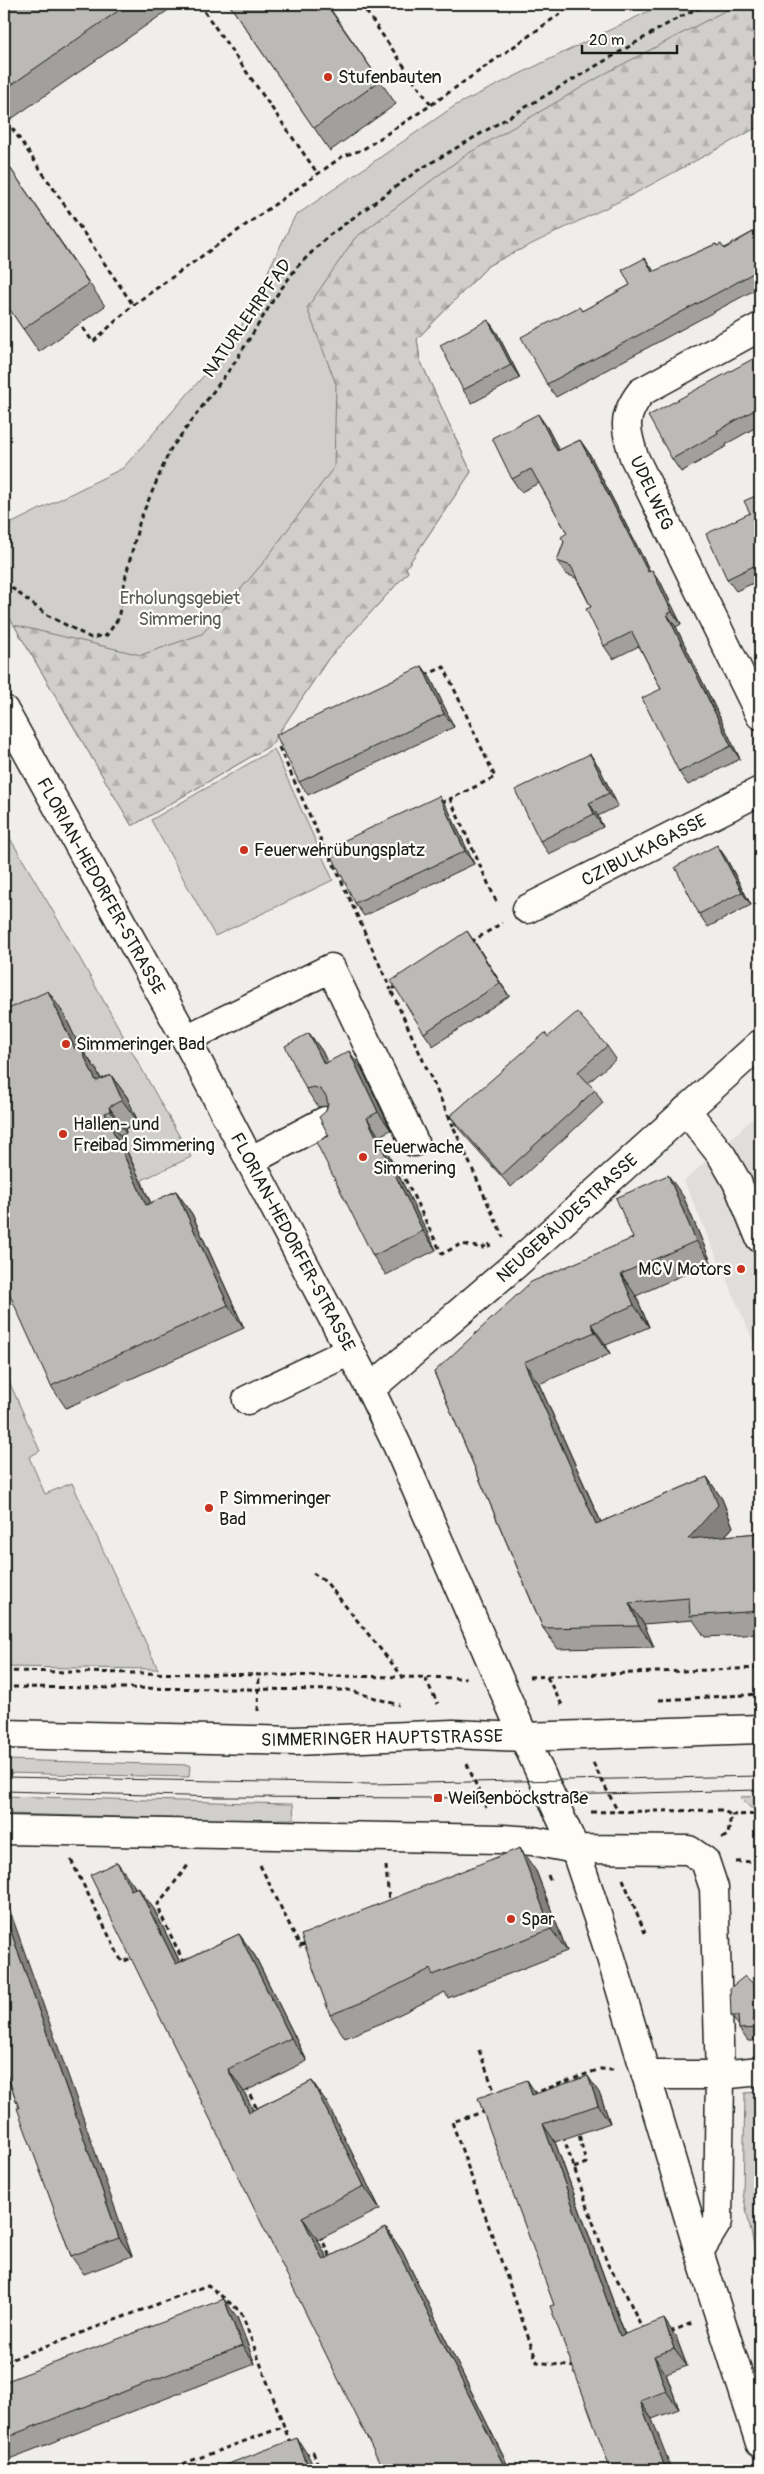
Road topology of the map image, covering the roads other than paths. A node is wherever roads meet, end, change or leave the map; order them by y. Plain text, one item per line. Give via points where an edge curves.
1 (760, 327) edge
2 (4, 710) edge
3 (760, 715) edge
4 (760, 791) edge
5 (516, 915) road end
6 (186, 1039) junction
7 (760, 1044) edge
8 (686, 1110) junction
9 (326, 1121) edge
10 (414, 1142) dead end
11 (250, 1161) junction
12 (760, 1238) edge
13 (350, 1351) junction
14 (370, 1389) junction
15 (247, 1400) dead end
16 (760, 1729) edge
17 (4, 1734) edge
18 (524, 1737) junction
19 (4, 1830) edge
20 (575, 1849) junction
21 (760, 2071) edge
22 (646, 2074) junction
23 (720, 2075) junction
24 (699, 2252) junction
25 (760, 2443) edge

1 - 3 street, UDELWEG via 655,382 631,405 625,421 634,457
2 - 6 street, FLORIAN-HEDORFER-STRASSE
4 - 5 street, CZIBULKAGASSE
6 - 10 street via 331,968
6 - 11 street, FLORIAN-HEDORFER-STRASSE
7 - 8 street, NEUGEBÄUDESTRASSE
8 - 12 street via 722,1156 737,1182
8 - 14 street, NEUGEBÄUDESTRASSE via 510,1270
9 - 11 street
11 - 13 street, FLORIAN-HEDORFER-STRASSE
13 - 14 street, FLORIAN-HEDORFER-STRASSE
13 - 15 street
14 - 18 street, FLORIAN-HEDORFER-STRASSE
16 - 18 street, SIMMERINGER HAUPTSTRASSE
17 - 18 street, SIMMERINGER HAUPTSTRASSE via 295,1741 453,1734
18 - 20 street
19 - 20 street via 533,1841
20 - 22 street
20 - 23 street via 689,1850 705,1861 714,1888
21 - 23 street
22 - 23 street
22 - 24 street
23 - 24 street via 718,2221
24 - 25 street

